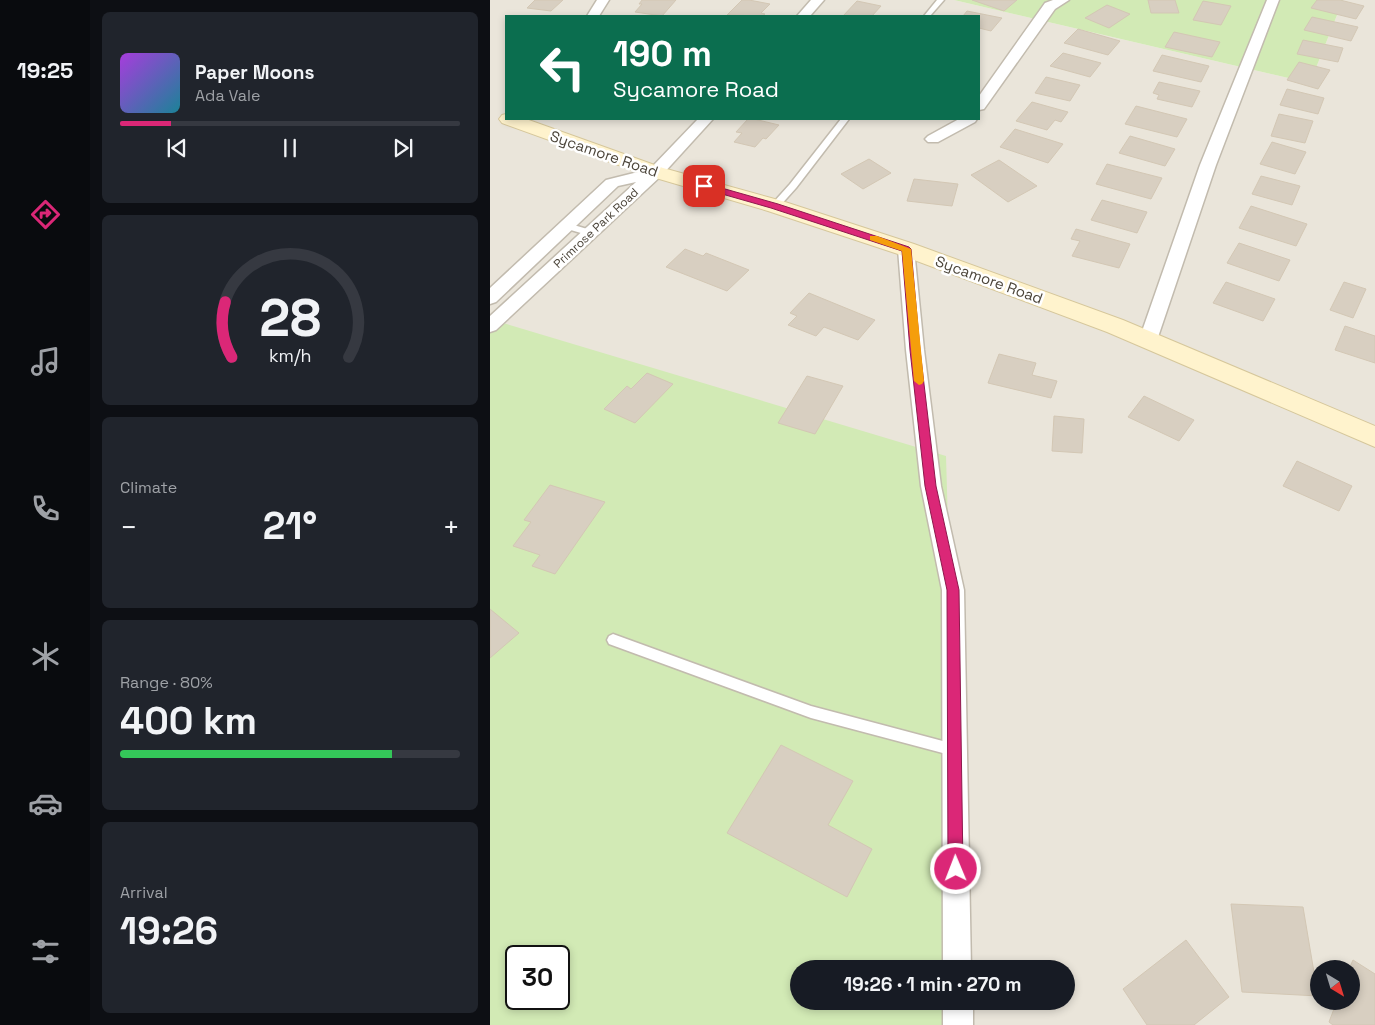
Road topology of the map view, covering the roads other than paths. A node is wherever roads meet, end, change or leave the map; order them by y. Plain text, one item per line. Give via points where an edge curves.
1 (602, 0) edge
2 (818, 0) edge
3 (941, 0) edge
4 (1063, 0) edge
5 (1272, 0) edge
6 (594, 15) edge
7 (804, 15) edge
8 (928, 15) edge
9 (980, 105) edge
10 (490, 111) edge
11 (505, 117) edge
12 (513, 120) edge
13 (705, 120) edge
14 (844, 120) edge
15 (968, 120) edge
16 (933, 139) dead end
17 (656, 172) junction
18 (774, 206) junction
19 (567, 226) junction
20 (591, 233) junction
21 (906, 249) junction
22 (490, 298) edge
23 (490, 326) edge
24 (1148, 340) junction
25 (1375, 437) edge
26 (613, 640) dead end
27 (954, 750) junction
28 (957, 960) edge
29 (958, 1010) edge
30 (958, 1025) edge

1 - 6 street
2 - 7 street
3 - 8 lane
4 - 9 street via 1050,6
5 - 24 street via 1208,165
10 - 11 street, Sycamore Road
12 - 17 street, Sycamore Road
13 - 17 street
14 - 18 lane
15 - 16 street
17 - 18 street, Sycamore Road
17 - 19 street, Primrose Park Road via 612,183
17 - 20 street, Primrose Park Road
18 - 21 street, Sycamore Road
19 - 20 lane
19 - 22 street, Primrose Park Road
20 - 23 street, Primrose Park Road
21 - 24 street, Sycamore Road
21 - 27 street via 931,486 953,590
24 - 25 street, Sycamore Road
26 - 27 lane via 811,712
27 - 28 street
29 - 30 street

